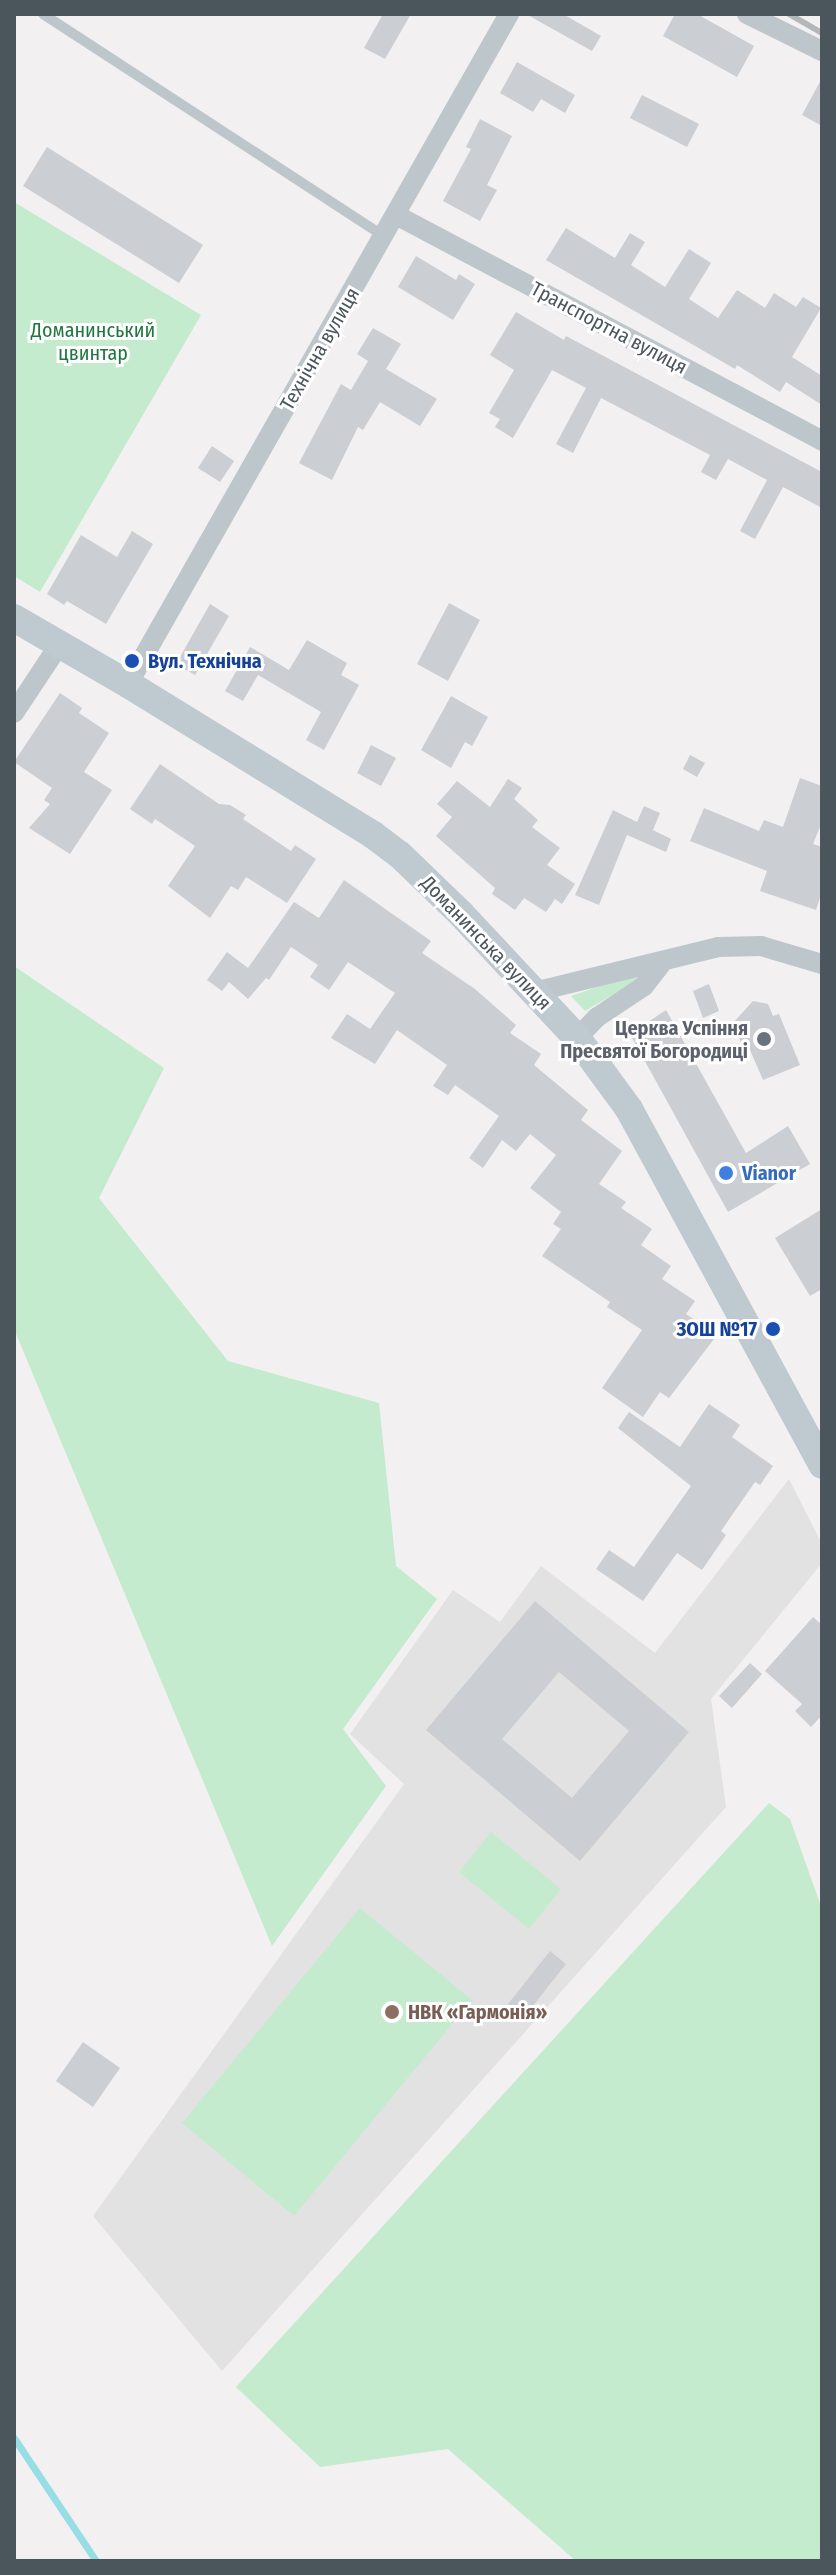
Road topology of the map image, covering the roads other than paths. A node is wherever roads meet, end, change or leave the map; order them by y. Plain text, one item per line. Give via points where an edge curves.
1 (43, 14) edge
2 (509, 14) edge
3 (747, 14) edge
4 (822, 51) edge
5 (396, 215) junction
6 (384, 236) junction
7 (822, 441) edge
8 (14, 618) edge
9 (59, 645) junction
10 (128, 684) junction
11 (14, 713) edge
12 (662, 963) junction
13 (822, 964) edge
14 (534, 992) junction
15 (577, 1038) junction
16 (822, 1465) edge

1 - 6 lane
2 - 5 street, Технічна вулиця
3 - 4 street
5 - 6 street, Технічна вулиця
5 - 7 street, Транспортна вулиця
6 - 10 street, Технічна вулиця
8 - 9 main road, Доманинська вулиця
9 - 10 main road, Доманинська вулиця
9 - 11 street
10 - 14 main road, Доманинська вулиця via 381,841 461,914
12 - 13 street via 744,945
12 - 14 street
12 - 15 street via 644,986 596,1018
14 - 15 main road, Доманинська вулиця
15 - 16 main road, Доманинська вулиця via 629,1109 669,1178

